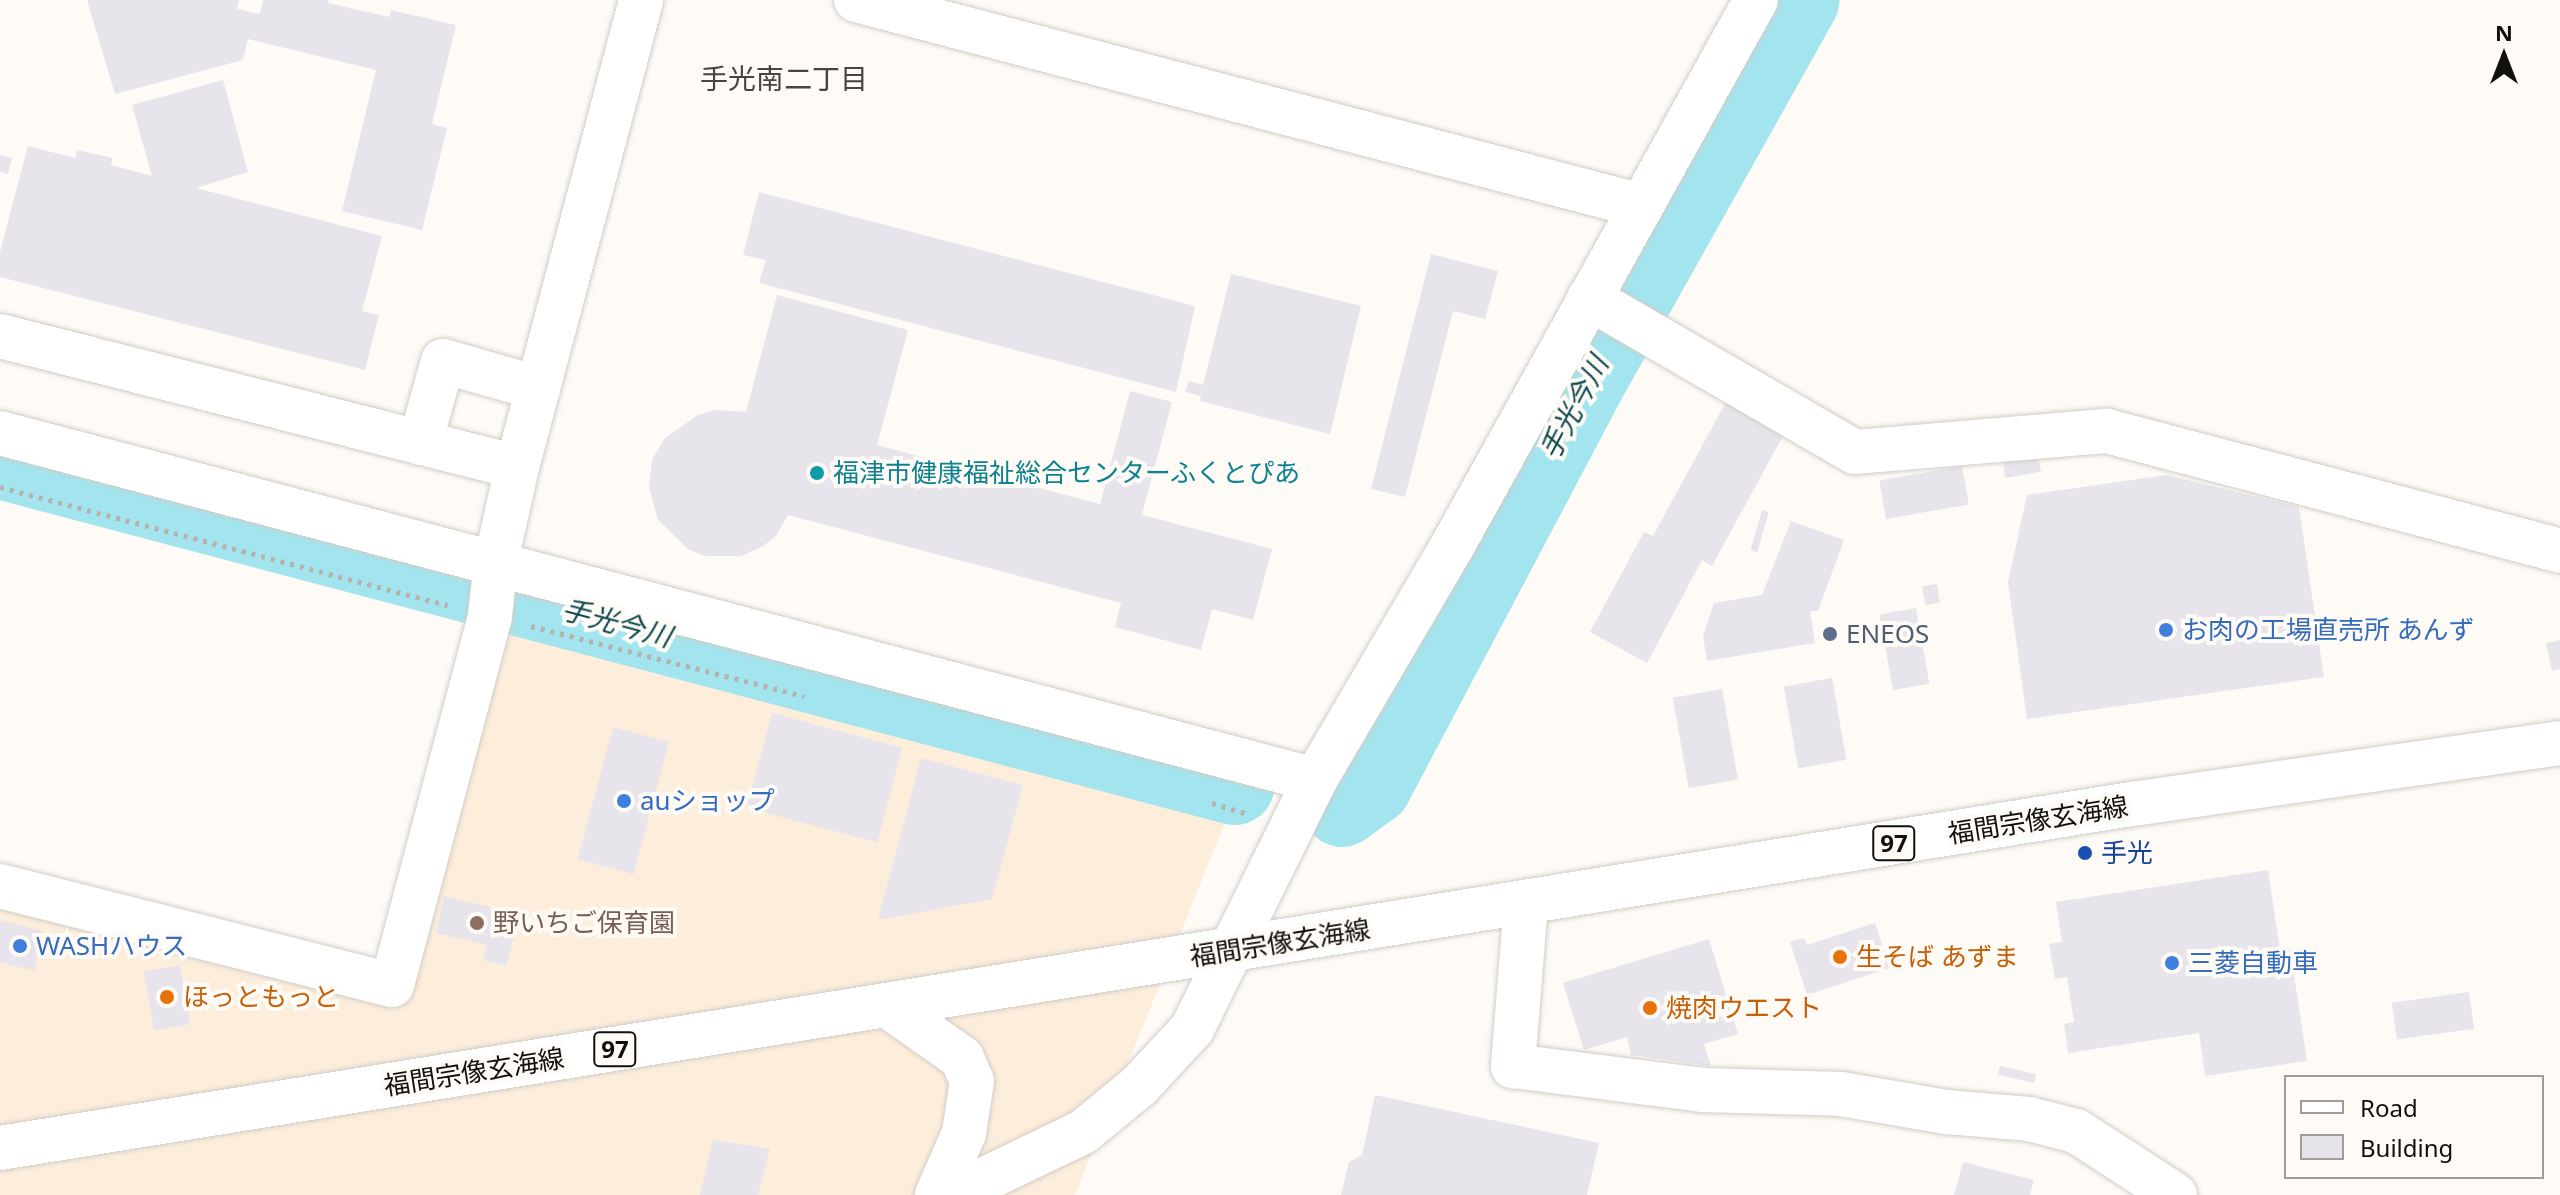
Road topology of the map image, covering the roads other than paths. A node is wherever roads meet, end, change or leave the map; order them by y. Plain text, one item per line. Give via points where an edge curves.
1 (641, 0) edge
2 (856, 0) edge
3 (1756, 0) edge
4 (1641, 206) junction
5 (1589, 298) junction
6 (0, 336) edge
7 (538, 388) junction
8 (0, 433) edge
9 (420, 443) junction
10 (517, 467) junction
11 (2560, 551) edge
12 (493, 590) junction
13 (2560, 743) edge
14 (1315, 780) junction
15 (0, 886) edge
16 (1526, 903) junction
17 (1230, 951) junction
18 (888, 1006) junction
19 (0, 1148) edge
20 (937, 1195) edge
21 (952, 1195) edge
22 (2175, 1195) edge

1 - 7 street
2 - 4 street
3 - 4 street
4 - 5 street
5 - 11 street via 1855,452 2107,431
5 - 14 street
6 - 9 street
7 - 9 street via 443,361
7 - 10 street
8 - 12 street
9 - 10 street
10 - 12 street
12 - 14 street
12 - 15 street via 392,985
13 - 16 street, 福間宗像玄海線 / 97 via 2132,804
14 - 17 street
16 - 17 street, 福間宗像玄海線 / 97
16 - 22 street via 1513,1066 1702,1090 1841,1094 1946,1112 2029,1119 2076,1131
17 - 18 street, 福間宗像玄海線 / 97
17 - 21 street via 1192,1029 1139,1086 1083,1132
18 - 19 street, 福間宗像玄海線 / 97
18 - 20 street via 962,1058 972,1081 964,1133

